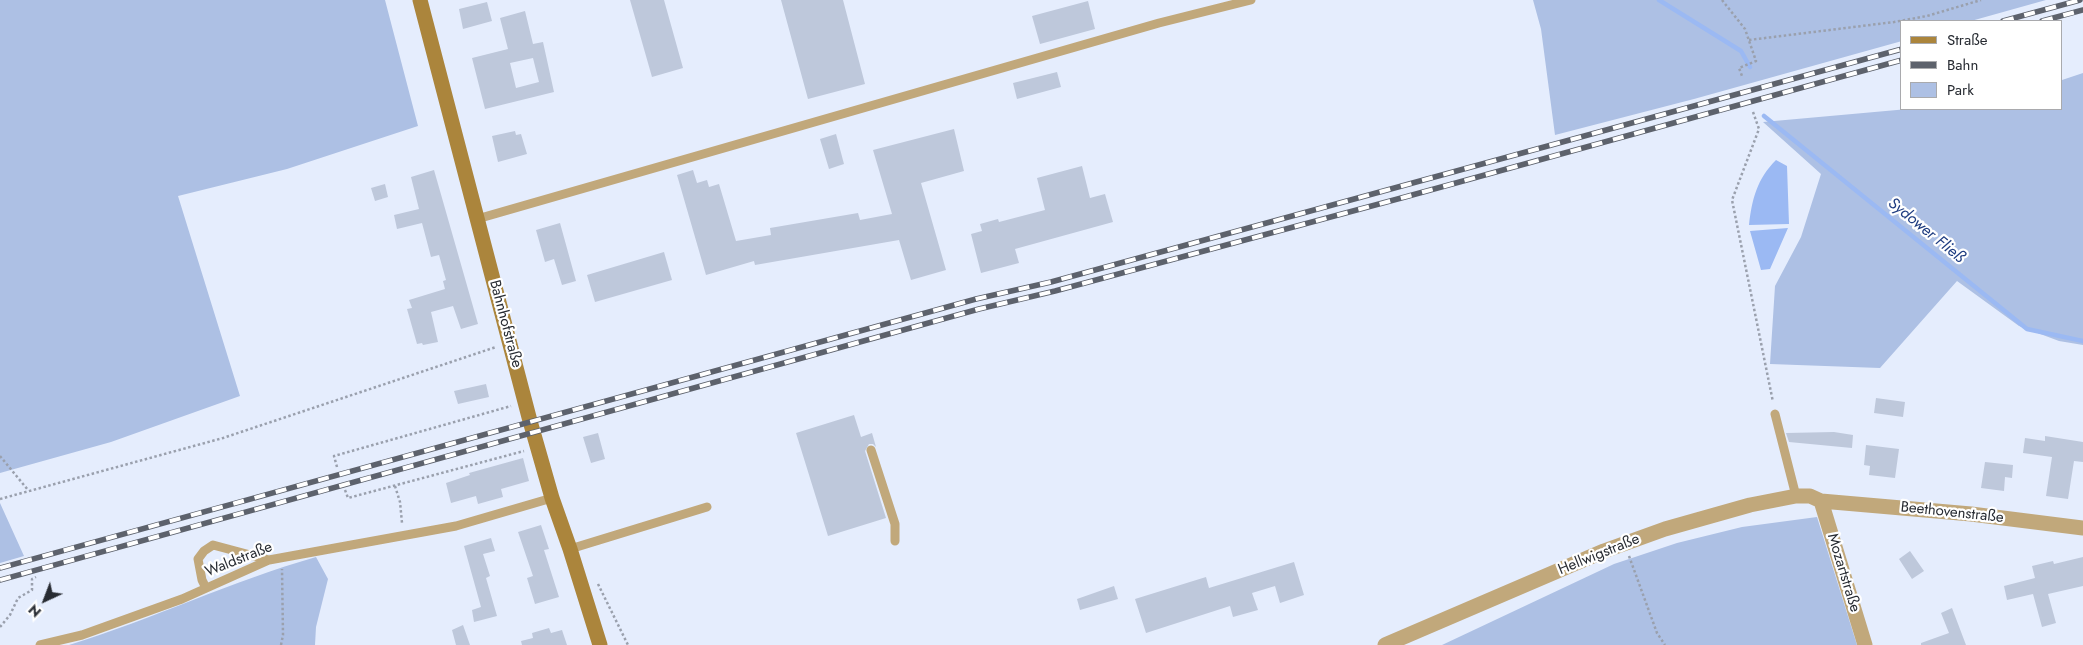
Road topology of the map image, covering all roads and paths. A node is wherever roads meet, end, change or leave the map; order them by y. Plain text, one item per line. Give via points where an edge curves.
1 (420, 0) edge
2 (1251, 0) edge
3 (1722, 0) edge
4 (1982, 0) edge
5 (1905, 20) edge
6 (1900, 21) edge
7 (1749, 40) junction
8 (1742, 76) dead end
9 (1753, 112) dead end
10 (478, 219) junction
11 (510, 343) junction
12 (525, 402) junction
13 (1775, 414) joint
14 (538, 447) junction
15 (871, 450) dead end
16 (0, 456) edge
17 (337, 467) dead end
18 (394, 486) junction
19 (28, 490) junction
20 (345, 490) dead end
21 (1796, 496) junction
22 (0, 498) edge
23 (552, 498) junction
24 (1821, 501) junction
25 (707, 507) dead end
26 (2083, 528) edge
27 (404, 534) junction
28 (895, 541) dead end
29 (1624, 543) junction
30 (570, 549) junction
31 (282, 557) junction
32 (269, 560) junction
33 (36, 577) dead end
34 (206, 588) junction
35 (0, 627) edge
36 (40, 645) edge
37 (281, 645) edge
38 (600, 645) edge
39 (1385, 645) edge
40 (1665, 645) edge
41 (1865, 645) edge

1 - 10 main road, Bahnhofstraße
2 - 10 lane via 1159,23
3 - 7 path via 1745,29
4 - 5 path
6 - 7 path
7 - 8 path via 1756,62 1739,68
9 - 13 path via 1758,129 1732,200
10 - 11 main road, Bahnhofstraße
11 - 12 main road, Bahnhofstraße
11 - 19 path via 222,438
12 - 14 main road, Bahnhofstraße
12 - 17 path via 334,456
13 - 21 lane
14 - 18 path
14 - 23 main road, Bahnhofstraße
15 - 28 lane via 894,524
16 - 19 path
18 - 20 path via 348,498
18 - 27 path via 400,502
19 - 22 path
21 - 24 street, Hellwigstraße via 1810,496
21 - 29 street, Hellwigstraße via 1750,505
23 - 27 lane, Waldstraße via 456,526
23 - 30 main road, Bahnhofstraße
24 - 26 street, Beethovenstraße
24 - 41 street, Mozartstraße
25 - 30 lane
27 - 31 lane, Waldstraße
29 - 39 street, Hellwigstraße
29 - 40 path via 1657,633
30 - 38 main road, Bahnhofstraße
31 - 32 lane, Waldstraße
31 - 37 path
32 - 34 lane, Waldstraße
32 - 34 lane via 214,545 198,559
33 - 35 path via 32,579 32,590 18,598 10,616
34 - 36 lane, Waldstraße via 82,635

